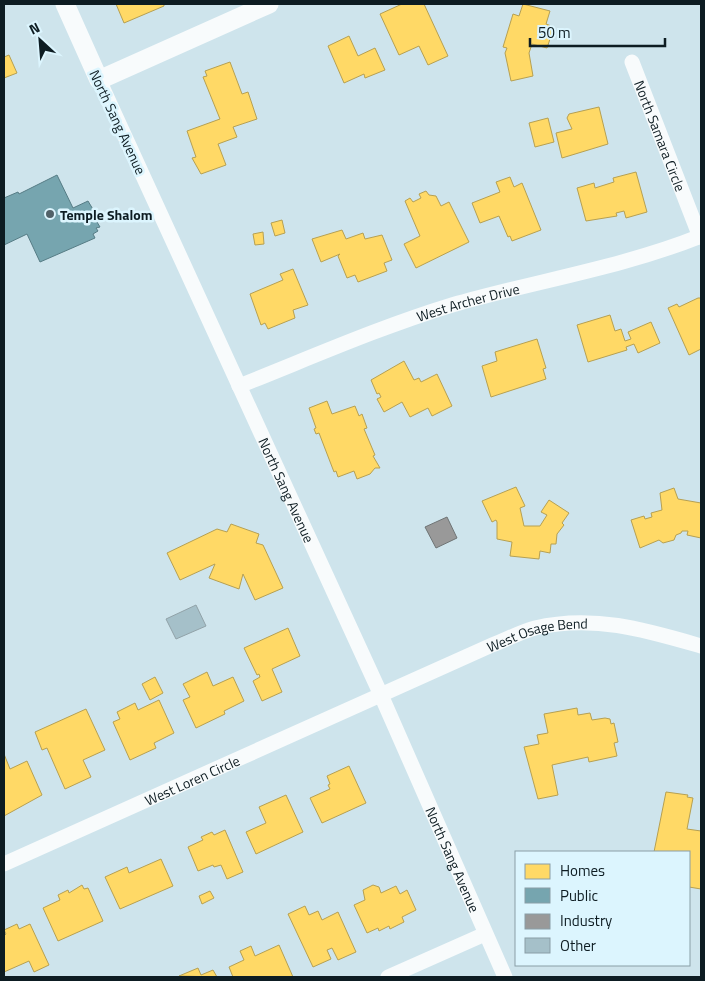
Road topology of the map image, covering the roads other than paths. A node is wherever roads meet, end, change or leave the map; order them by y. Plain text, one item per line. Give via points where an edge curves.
1 (65, 4) edge
2 (269, 4) edge
3 (632, 62) dead end
4 (99, 80) junction
5 (700, 237) edge
6 (239, 386) junction
7 (701, 646) edge
8 (381, 695) junction
9 (4, 864) edge
10 (485, 934) junction
11 (388, 977) edge
12 (505, 977) edge

1 - 4 street, North Sang Avenue
2 - 4 street
3 - 5 street, North Samara Circle
4 - 6 street, North Sang Avenue
5 - 6 street, West Archer Drive via 660,251 428,313
6 - 8 street, North Sang Avenue
7 - 8 street, West Osage Bend via 630,626 583,621 534,628
8 - 9 street, West Loren Circle
8 - 10 street, North Sang Avenue
10 - 11 street
10 - 12 street, North Sang Avenue

